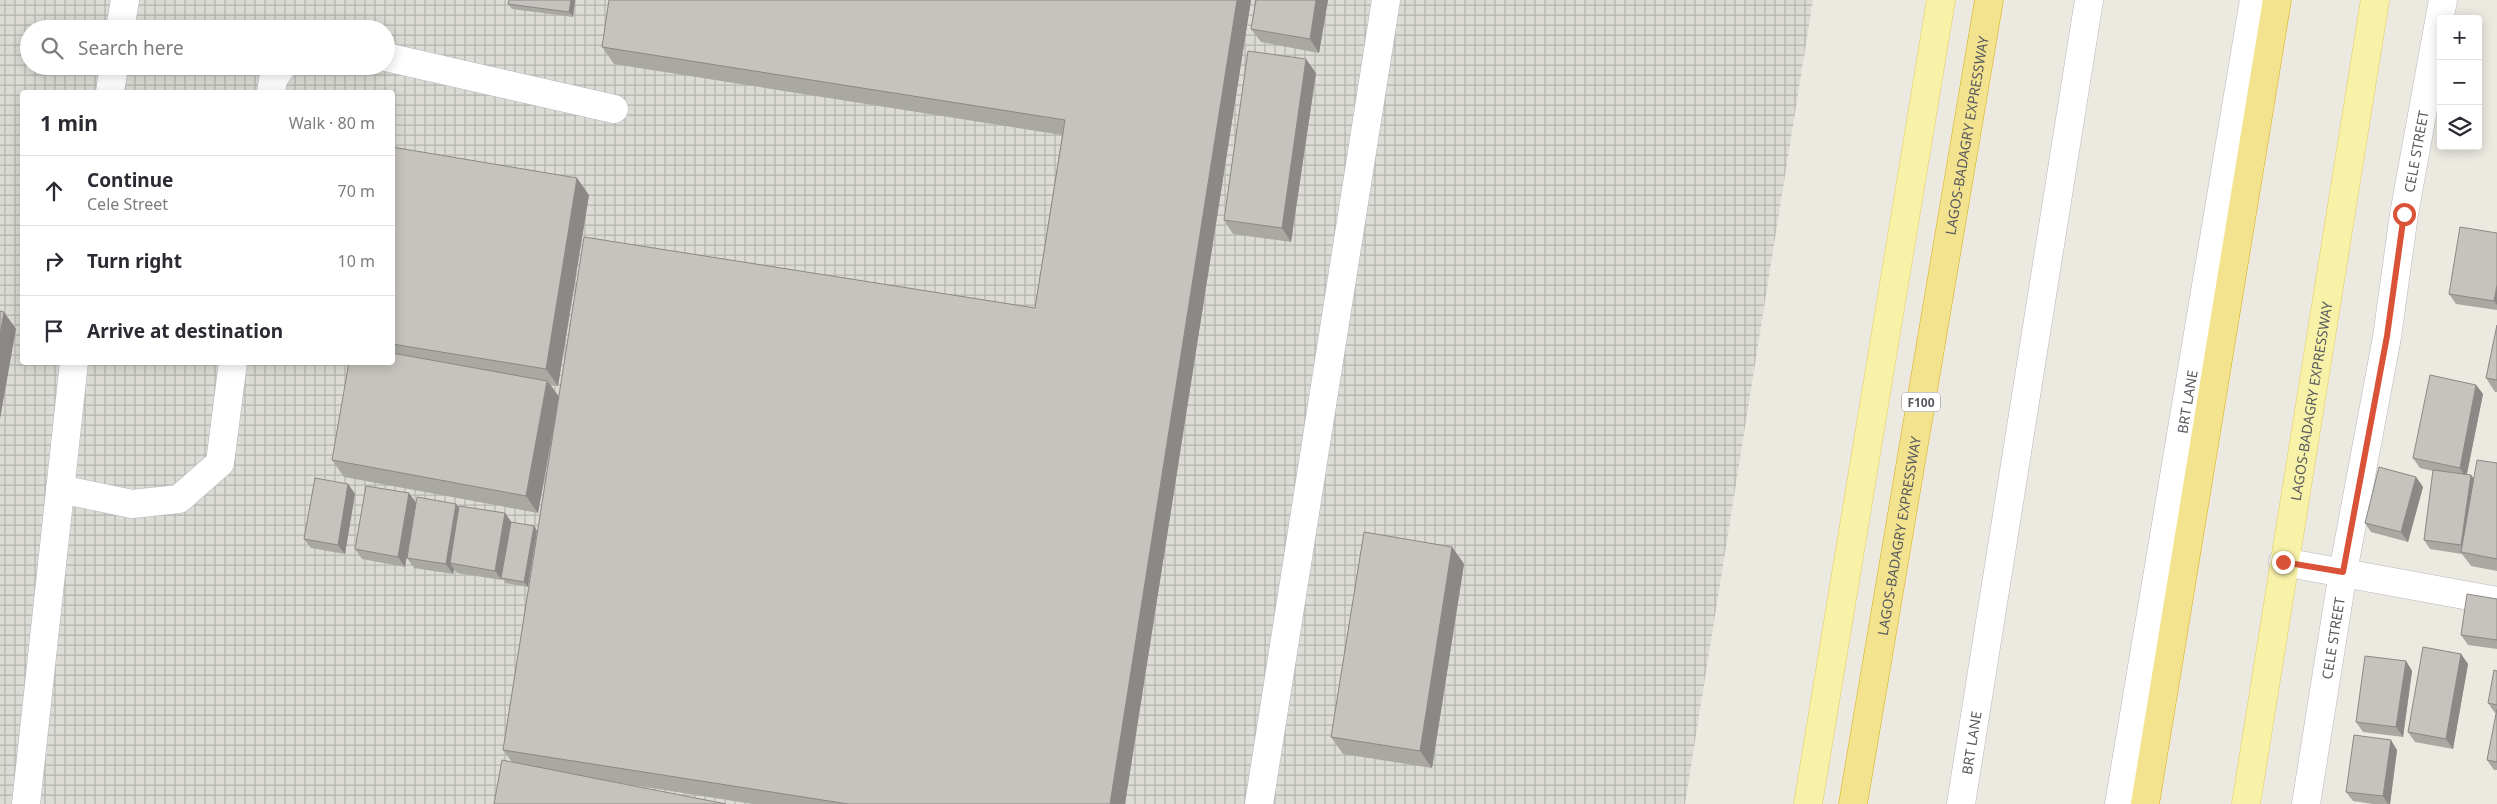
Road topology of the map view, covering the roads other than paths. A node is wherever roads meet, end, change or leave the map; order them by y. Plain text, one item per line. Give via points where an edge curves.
1 (125, 0) edge
2 (1386, 0) edge
3 (1941, 0) edge
4 (1989, 0) edge
5 (2089, 0) edge
6 (2254, 0) edge
7 (2277, 0) edge
8 (2375, 0) edge
9 (2444, 0) edge
10 (122, 20) edge
11 (395, 59) edge
12 (113, 75) edge
13 (276, 75) edge
14 (110, 90) edge
15 (271, 90) edge
16 (614, 109) dead end
17 (74, 365) edge
18 (233, 365) edge
19 (60, 489) junction
20 (2283, 562) junction
21 (2343, 572) junction
22 (2497, 600) edge
23 (26, 804) edge
24 (1259, 804) edge
25 (1808, 804) edge
26 (1853, 804) edge
27 (1962, 804) edge
28 (2119, 804) edge
29 (2145, 804) edge
30 (2246, 804) edge
31 (2306, 804) edge

1 - 10 street
2 - 24 street
3 - 25 main road
4 - 26 highway, LAGOS-BADAGRY EXPRESSWAY / F100
5 - 27 street, BRT LANE
6 - 28 street, BRT LANE
7 - 29 highway
8 - 20 main road, LAGOS-BADAGRY EXPRESSWAY
9 - 21 street, CELE STREET
11 - 16 street
12 - 14 street
13 - 15 street
17 - 19 street
18 - 19 street via 220,462 180,499 132,504
19 - 23 street
20 - 21 street
20 - 30 main road, LAGOS-BADAGRY EXPRESSWAY
21 - 22 street
21 - 31 street, CELE STREET

